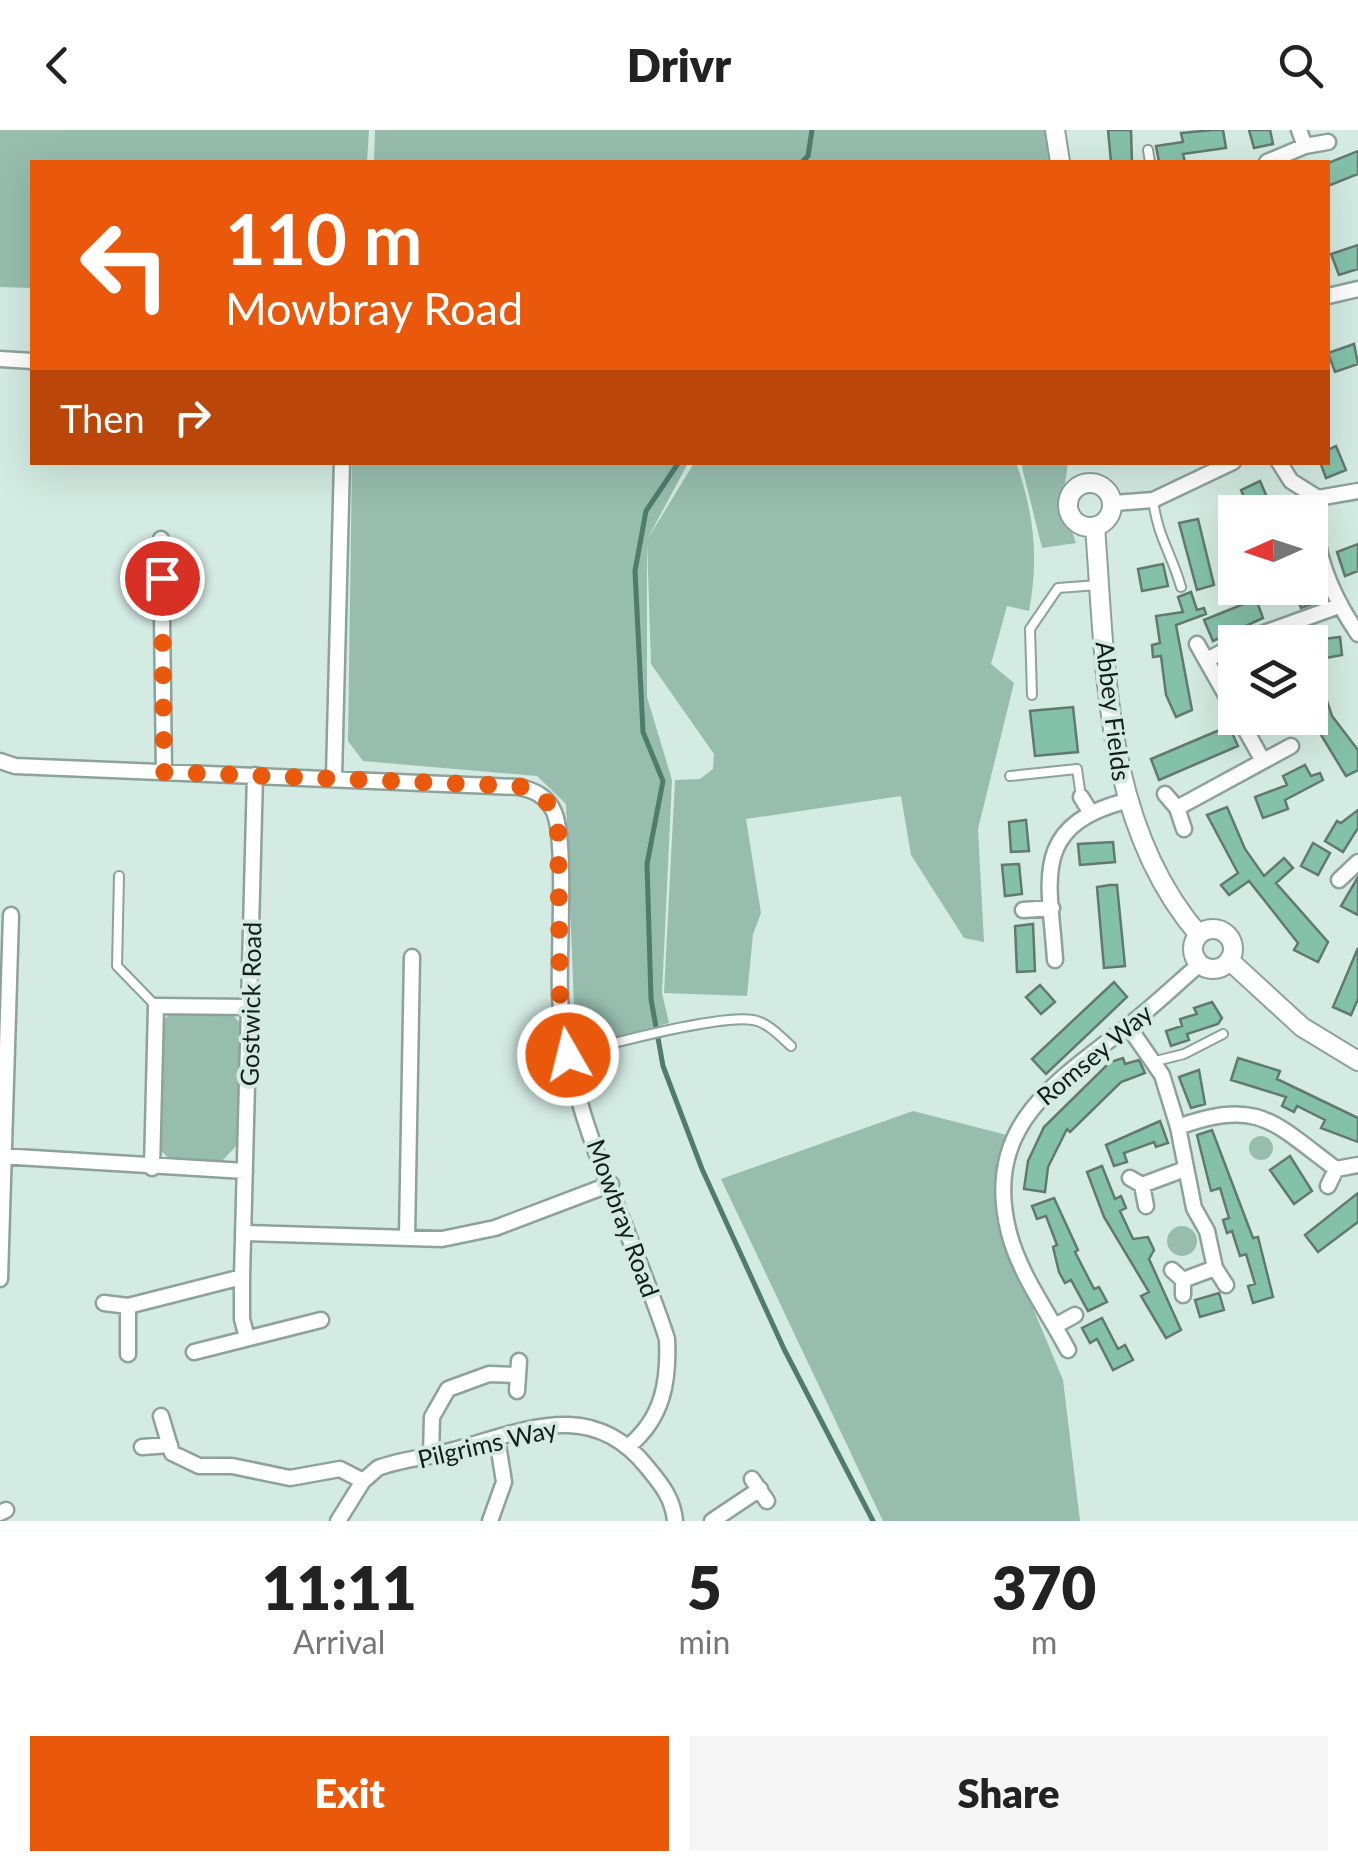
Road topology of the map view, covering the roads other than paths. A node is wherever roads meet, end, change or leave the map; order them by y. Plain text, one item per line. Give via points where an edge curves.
1 (1055, 130) edge
2 (1298, 130) edge
3 (1328, 142) dead end
4 (1304, 146) junction
5 (1148, 150) dead end
6 (1060, 160) edge
7 (1150, 160) edge
8 (1272, 160) edge
9 (1358, 289) edge
10 (1330, 296) edge
11 (0, 360) edge
12 (30, 361) edge
13 (342, 465) edge
14 (1084, 465) edge
15 (1228, 465) edge
16 (1281, 465) edge
17 (1085, 482) junction
18 (1358, 492) edge
19 (1313, 495) edge
20 (1328, 496) edge
21 (1153, 500) junction
22 (1114, 503) junction
23 (1095, 527) junction
24 (161, 539) dead end
25 (1328, 575) edge
26 (1100, 584) junction
27 (1181, 587) dead end
28 (1339, 606) junction
29 (1288, 625) edge
30 (1358, 634) edge
31 (1197, 644) dead end
32 (1218, 654) edge
33 (1207, 660) junction
34 (1218, 687) edge
35 (1032, 696) dead end
36 (1249, 735) edge
37 (1291, 746) dead end
38 (1263, 761) junction
39 (8, 764) edge
40 (164, 772) junction
41 (254, 775) junction
42 (1010, 776) dead end
43 (334, 777) junction
44 (1166, 794) dead end
45 (1081, 796) joint
46 (1126, 801) junction
47 (1178, 808) junction
48 (1090, 813) junction
49 (1184, 829) dead end
50 (1358, 862) edge
51 (118, 876) dead end
52 (1339, 880) dead end
53 (1052, 908) junction
54 (1024, 910) dead end
55 (11, 915) dead end
56 (1199, 935) junction
57 (412, 957) dead end
58 (1054, 960) dead end
59 (1230, 960) junction
60 (1200, 964) junction
61 (156, 1006) junction
62 (250, 1006) junction
63 (1128, 1026) junction
64 (1222, 1034) dead end
65 (791, 1046) dead end
66 (568, 1055) junction
67 (1156, 1061) junction
68 (1358, 1061) edge
69 (1178, 1127) junction
70 (2, 1156) edge
71 (1358, 1165) edge
72 (152, 1168) junction
73 (1336, 1169) junction
74 (1185, 1170) junction
75 (245, 1171) junction
76 (611, 1184) junction
77 (1328, 1186) dead end
78 (1146, 1206) dead end
79 (244, 1233) junction
80 (406, 1237) junction
81 (1216, 1268) junction
82 (242, 1278) junction
83 (0, 1279) edge
84 (1179, 1281) dead end
85 (1226, 1285) dead end
86 (104, 1303) dead end
87 (128, 1306) junction
88 (1075, 1315) dead end
89 (320, 1320) dead end
90 (1055, 1326) junction
91 (247, 1338) junction
92 (1068, 1350) dead end
93 (194, 1352) dead end
94 (128, 1354) dead end
95 (517, 1391) dead end
96 (161, 1416) dead end
97 (497, 1438) junction
98 (170, 1445) junction
99 (630, 1445) junction
100 (142, 1447) dead end
101 (431, 1456) junction
102 (363, 1482) junction
103 (759, 1490) dead end
104 (338, 1521) edge
105 (490, 1521) edge
106 (676, 1521) edge
107 (712, 1521) edge

1 - 6 street
2 - 4 street
3 - 4 street
4 - 8 street
5 - 7 lane
9 - 10 street
11 - 12 street
13 - 43 street
14 - 17 street
15 - 21 street
16 - 19 street
17 - 22 street via 1105,487
17 - 23 street via 1072,490 1068,508 1076,524
18 - 20 street
21 - 22 street
21 - 27 lane via 1158,537 1172,554
22 - 23 street via 1108,520
23 - 26 street, Abbey Fields
24 - 40 street
25 - 28 street
26 - 35 lane via 1058,588 1030,629
26 - 46 street, Abbey Fields
28 - 29 street
28 - 30 street
31 - 33 street
32 - 33 street
33 - 34 street
36 - 38 street
37 - 38 street
38 - 47 street
39 - 40 street, Mowbray Road
40 - 41 street, Mowbray Road
41 - 43 street, Mowbray Road
41 - 62 street, Gostwick Road
42 - 45 lane via 1077,769
43 - 66 street, Mowbray Road via 518,786 546,800 558,828 560,996
44 - 47 street
45 - 48 street
46 - 48 street
46 - 56 street, Abbey Fields via 1173,905
47 - 49 street
48 - 53 street via 1054,846
50 - 52 street
51 - 61 lane via 117,966
53 - 54 street
53 - 58 street
55 - 70 street
56 - 59 street via 1224,932 1232,942
56 - 60 street via 1194,946
57 - 80 street
59 - 60 street via 1212,968
59 - 68 street via 1302,1027
60 - 63 street, Romsey Way
61 - 62 street
61 - 72 street
62 - 75 street, Gostwick Road
63 - 67 street
63 - 90 street, Romsey Way via 1034,1103 1008,1156 1009,1231
64 - 67 lane
65 - 66 lane via 756,1020 676,1029
66 - 76 street, Mowbray Road
67 - 69 street
69 - 73 street via 1229,1112 1272,1119
69 - 74 street
70 - 72 street
70 - 83 street
71 - 73 street
72 - 75 street
73 - 77 street
74 - 78 street via 1136,1181
74 - 81 street
75 - 79 street, Gostwick Road
76 - 80 street via 470,1235
76 - 99 street, Mowbray Road via 667,1339 662,1401
79 - 80 street
79 - 82 street, Gostwick Road
81 - 84 street
81 - 85 street
82 - 87 street
82 - 91 street, Gostwick Road
86 - 87 street
87 - 94 street
88 - 90 street
89 - 91 street
90 - 92 street, Romsey Way
91 - 93 street
95 - 101 street via 518,1368 448,1388 432,1417
96 - 98 street
97 - 99 street, Pilgrims Way via 570,1424
97 - 101 street, Pilgrims Way
97 - 105 street via 504,1482
98 - 100 street
98 - 102 street via 172,1453 198,1466 290,1478 340,1470
99 - 106 street, Pilgrims Way via 665,1489
101 - 102 street, Pilgrims Way via 378,1468
102 - 104 street
103 - 107 street

